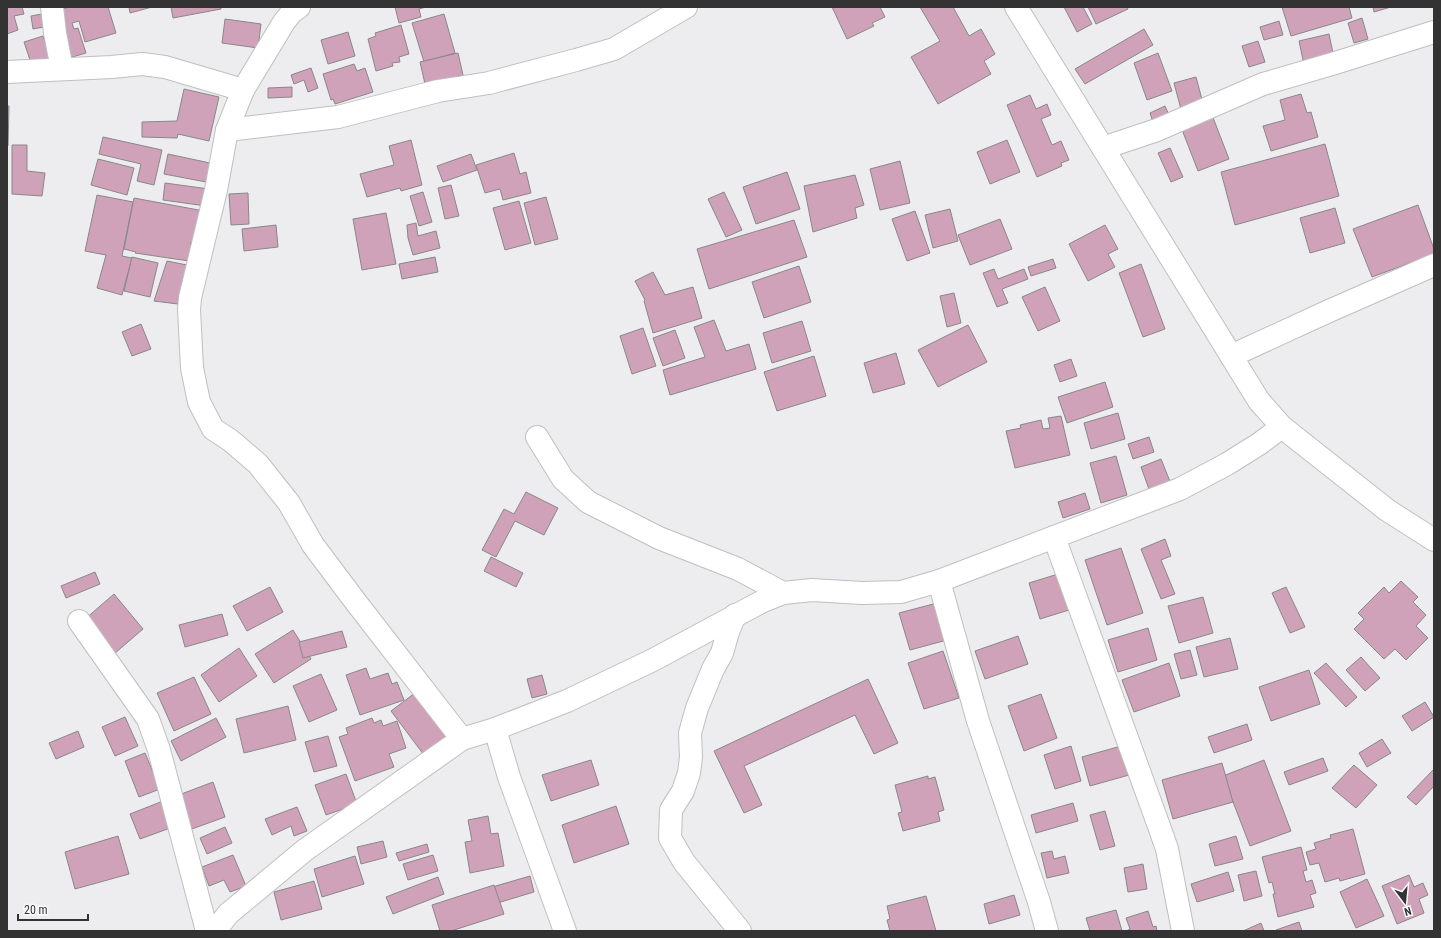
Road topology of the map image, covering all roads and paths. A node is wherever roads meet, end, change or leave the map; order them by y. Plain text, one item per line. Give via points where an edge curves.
1 (52, 7) edge
2 (299, 7) edge
3 (686, 7) edge
4 (1016, 7) edge
5 (1434, 32) edge
6 (62, 69) junction
7 (7, 72) edge
8 (243, 90) junction
9 (227, 130) junction
10 (1103, 148) junction
11 (1434, 265) edge
12 (1231, 356) junction
13 (1282, 427) junction
14 (536, 437) dead end
15 (1054, 537) junction
16 (1434, 540) edge
17 (939, 581) junction
18 (783, 593) junction
19 (735, 615) junction
20 (79, 621) dead end
21 (495, 729) junction
22 (462, 739) junction
23 (206, 931) edge
24 (215, 931) edge
25 (565, 931) edge
26 (740, 931) edge
27 (1047, 931) edge
28 (1183, 931) edge

1 - 6 street
2 - 8 street via 284,22
3 - 9 street via 614,49 576,60 489,83 438,91 338,117
4 - 10 street
5 - 10 street via 1262,84 1157,130
6 - 7 street
6 - 8 street via 142,64 165,67
8 - 9 street
9 - 22 street via 216,190 190,298 192,368 199,402 213,429 258,464 290,503 318,551
10 - 12 street
11 - 12 street
12 - 13 street via 1259,401
13 - 15 street via 1227,464 1180,488
13 - 16 street via 1387,510
14 - 18 street via 563,480 588,502 658,538 738,569
15 - 17 street
15 - 28 street via 1163,835
17 - 18 street via 901,592 862,594 812,590
17 - 27 street via 978,721
18 - 19 street
19 - 21 street via 651,661 574,698
19 - 26 street via 722,653 697,708 690,733 689,773 683,791 671,810 670,838 684,862
20 - 23 street via 148,719 159,750
21 - 22 street
21 - 25 street via 509,778
22 - 24 street via 305,850 228,914

